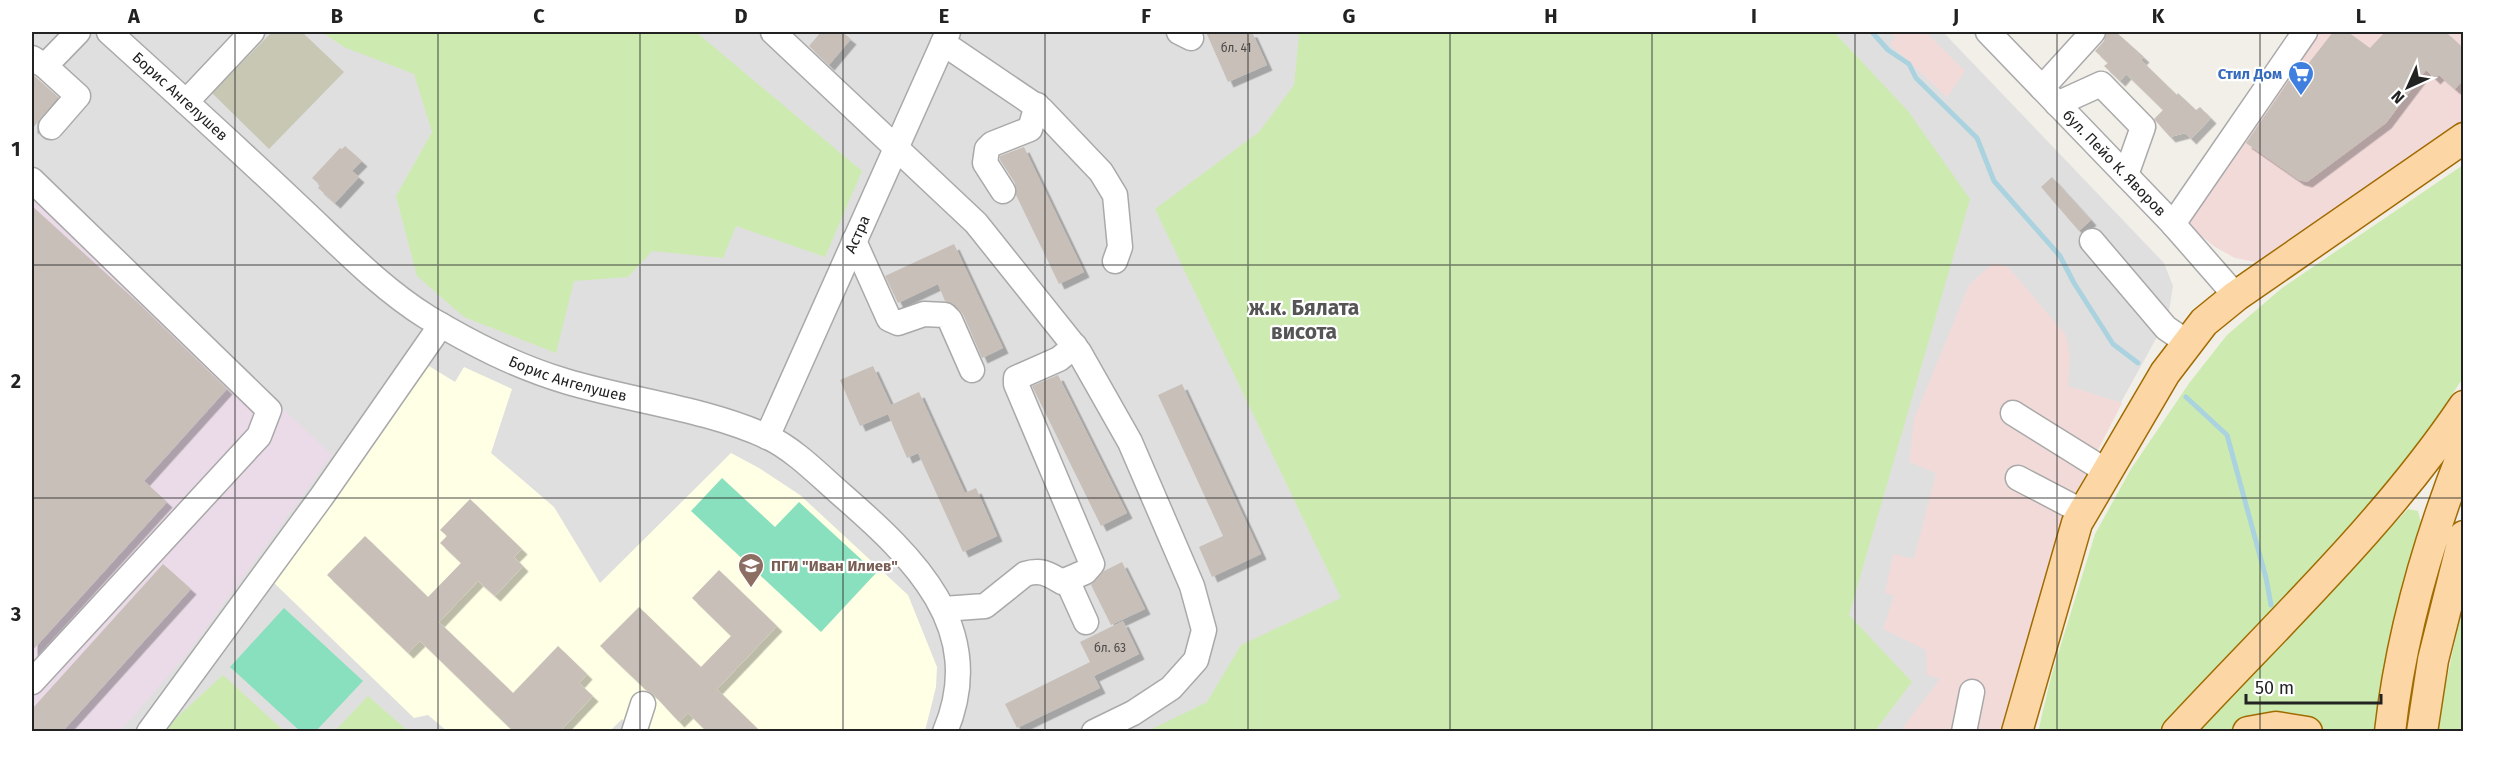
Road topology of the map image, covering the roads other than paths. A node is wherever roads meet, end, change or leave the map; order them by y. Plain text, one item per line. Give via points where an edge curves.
1 (78, 32) edge
2 (109, 32) edge
3 (252, 32) edge
4 (773, 32) edge
5 (1988, 32) edge
6 (2093, 32) edge
7 (2305, 32) edge
8 (945, 37) edge
9 (32, 44) edge
10 (38, 62) edge
11 (2050, 96) junction
12 (186, 102) junction
13 (1037, 105) junction
14 (51, 127) dead end
15 (2463, 138) edge
16 (896, 145) junction
17 (2126, 175) junction
18 (32, 180) edge
19 (1003, 191) dead end
20 (2173, 224) junction
21 (854, 241) junction
22 (2092, 241) dead end
23 (1115, 261) dead end
24 (2236, 296) junction
25 (441, 325) junction
26 (2188, 343) junction
27 (1075, 346) junction
28 (972, 370) dead end
29 (2463, 406) edge
30 (2013, 413) dead end
31 (767, 437) junction
32 (2463, 450) edge
33 (2106, 471) junction
34 (2018, 478) dead end
35 (2083, 512) junction
36 (2463, 536) edge
37 (1067, 580) junction
38 (943, 609) junction
39 (1086, 622) dead end
40 (32, 682) edge
41 (1972, 692) dead end
42 (2028, 701) junction
43 (643, 704) dead end
44 (150, 732) edge
45 (634, 732) edge
46 (945, 732) edge
47 (1094, 732) edge
48 (1964, 732) edge
49 (2017, 732) edge
50 (2023, 732) edge
51 (2176, 732) edge
52 (2248, 732) edge
53 (2307, 732) edge
54 (2390, 732) edge
55 (2422, 732) edge

1 - 10 street
2 - 12 street, Борис Ангелушев
3 - 12 street
4 - 16 street
5 - 11 street, бул. Пейо К. Яворов
6 - 11 street
7 - 20 street
8 - 13 street
8 - 16 street, Астра
9 - 10 street
10 - 14 street via 78,96
11 - 17 street, бул. Пейо К. Яворов
11 - 17 street via 2101,84 2143,127
12 - 25 street, Борис Ангелушев via 368,272
13 - 19 street via 1030,129 987,149 985,163
13 - 23 street via 1101,172 1115,195 1120,247
15 - 24 main road
16 - 21 street, Астра
16 - 27 street via 976,223
17 - 20 street, бул. Пейо К. Яворов
18 - 40 street via 269,410 259,436
20 - 24 street, бул. Пейо К. Яворов
21 - 28 street via 889,319 898,323 924,314 945,315
21 - 31 street, Астра
22 - 26 street via 2166,328
24 - 26 main road via 2204,322
25 - 31 street, Борис Ангелушев via 481,348 565,381 722,421
25 - 44 street
26 - 33 main road via 2144,406
27 - 37 street via 1059,359 1016,381 1092,564
27 - 47 street via 1130,442 1192,586 1204,630 1196,660 1171,688
29 - 51 main road via 2432,454 2392,502
30 - 33 street
31 - 38 street, Борис Ангелушев via 809,466 891,539 916,564
32 - 54 main road via 2417,586
33 - 35 main road
34 - 35 street
35 - 42 main road via 2066,554
36 - 55 main road via 2433,660
37 - 38 street via 1062,582 1046,572 1033,572 985,606
37 - 39 street
38 - 46 street, Борис Ангелушев via 957,655 958,677 956,701
41 - 48 street
42 - 49 main road
42 - 50 main road
43 - 45 street
52 - 53 main road via 2276,727

